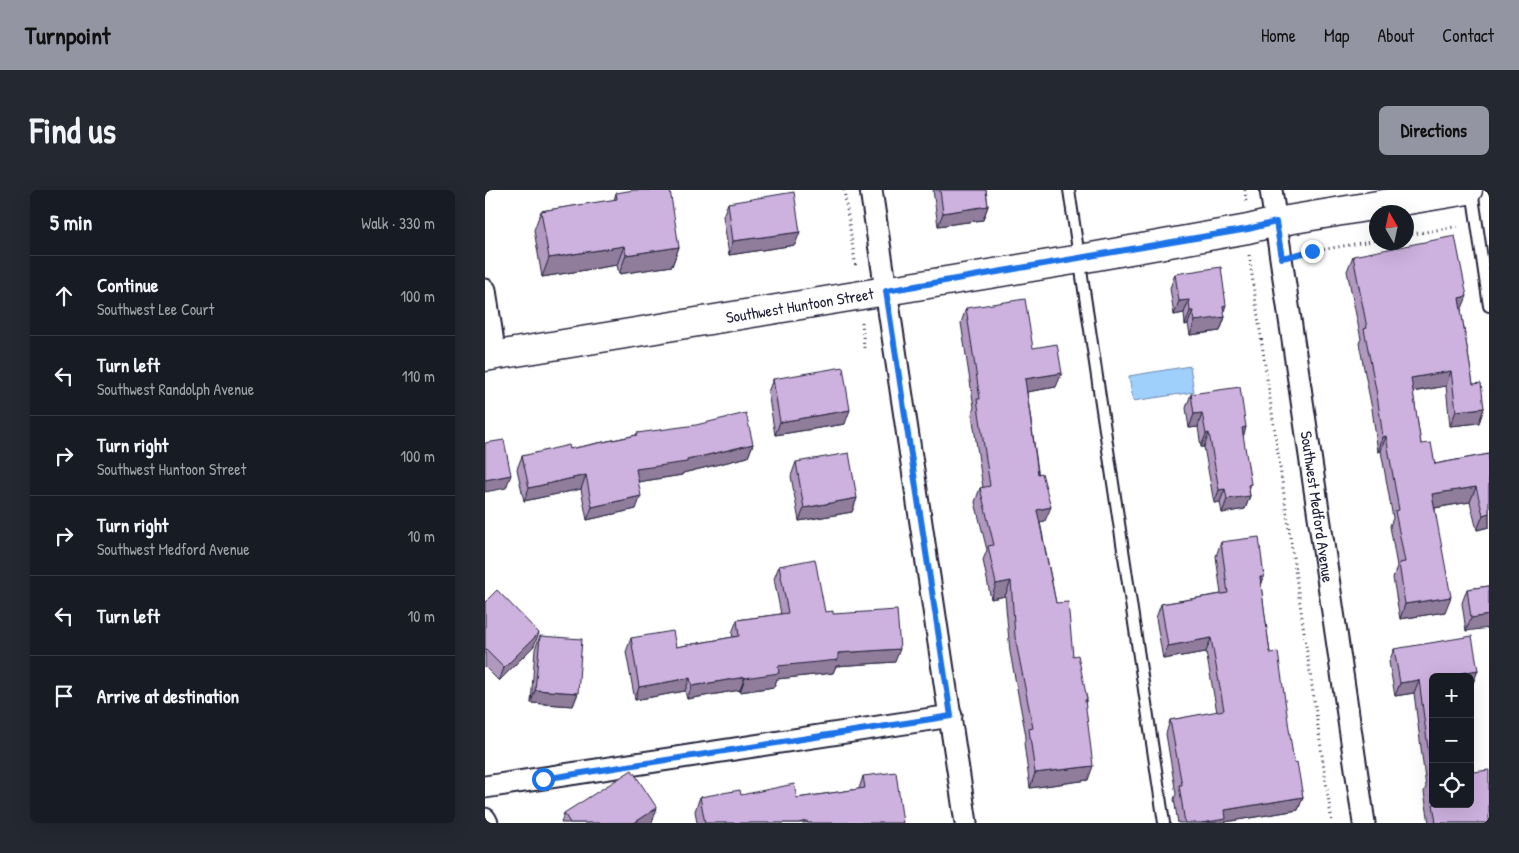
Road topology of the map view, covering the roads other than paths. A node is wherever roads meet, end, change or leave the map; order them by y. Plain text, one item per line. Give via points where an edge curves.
1 (871, 190) edge
2 (1069, 190) edge
3 (1271, 190) edge
4 (1470, 190) edge
5 (1276, 222) junction
6 (1080, 259) junction
7 (485, 290) edge
8 (886, 291) junction
9 (1489, 306) edge
10 (490, 356) edge
11 (951, 716) junction
12 (485, 787) edge
13 (485, 819) edge
14 (487, 823) edge
15 (966, 823) edge
16 (1164, 823) edge
17 (1364, 823) edge

1 - 8 street
2 - 6 lane
3 - 5 street, Southwest Medford Avenue
4 - 5 main road, Southwest Huntoon Street
4 - 9 lane
5 - 6 main road, Southwest Huntoon Street
5 - 17 street, Southwest Medford Avenue
6 - 8 main road, Southwest Huntoon Street
6 - 16 lane
7 - 10 street
8 - 10 main road, Southwest Huntoon Street
8 - 11 street
11 - 12 street
11 - 15 street
13 - 14 street

